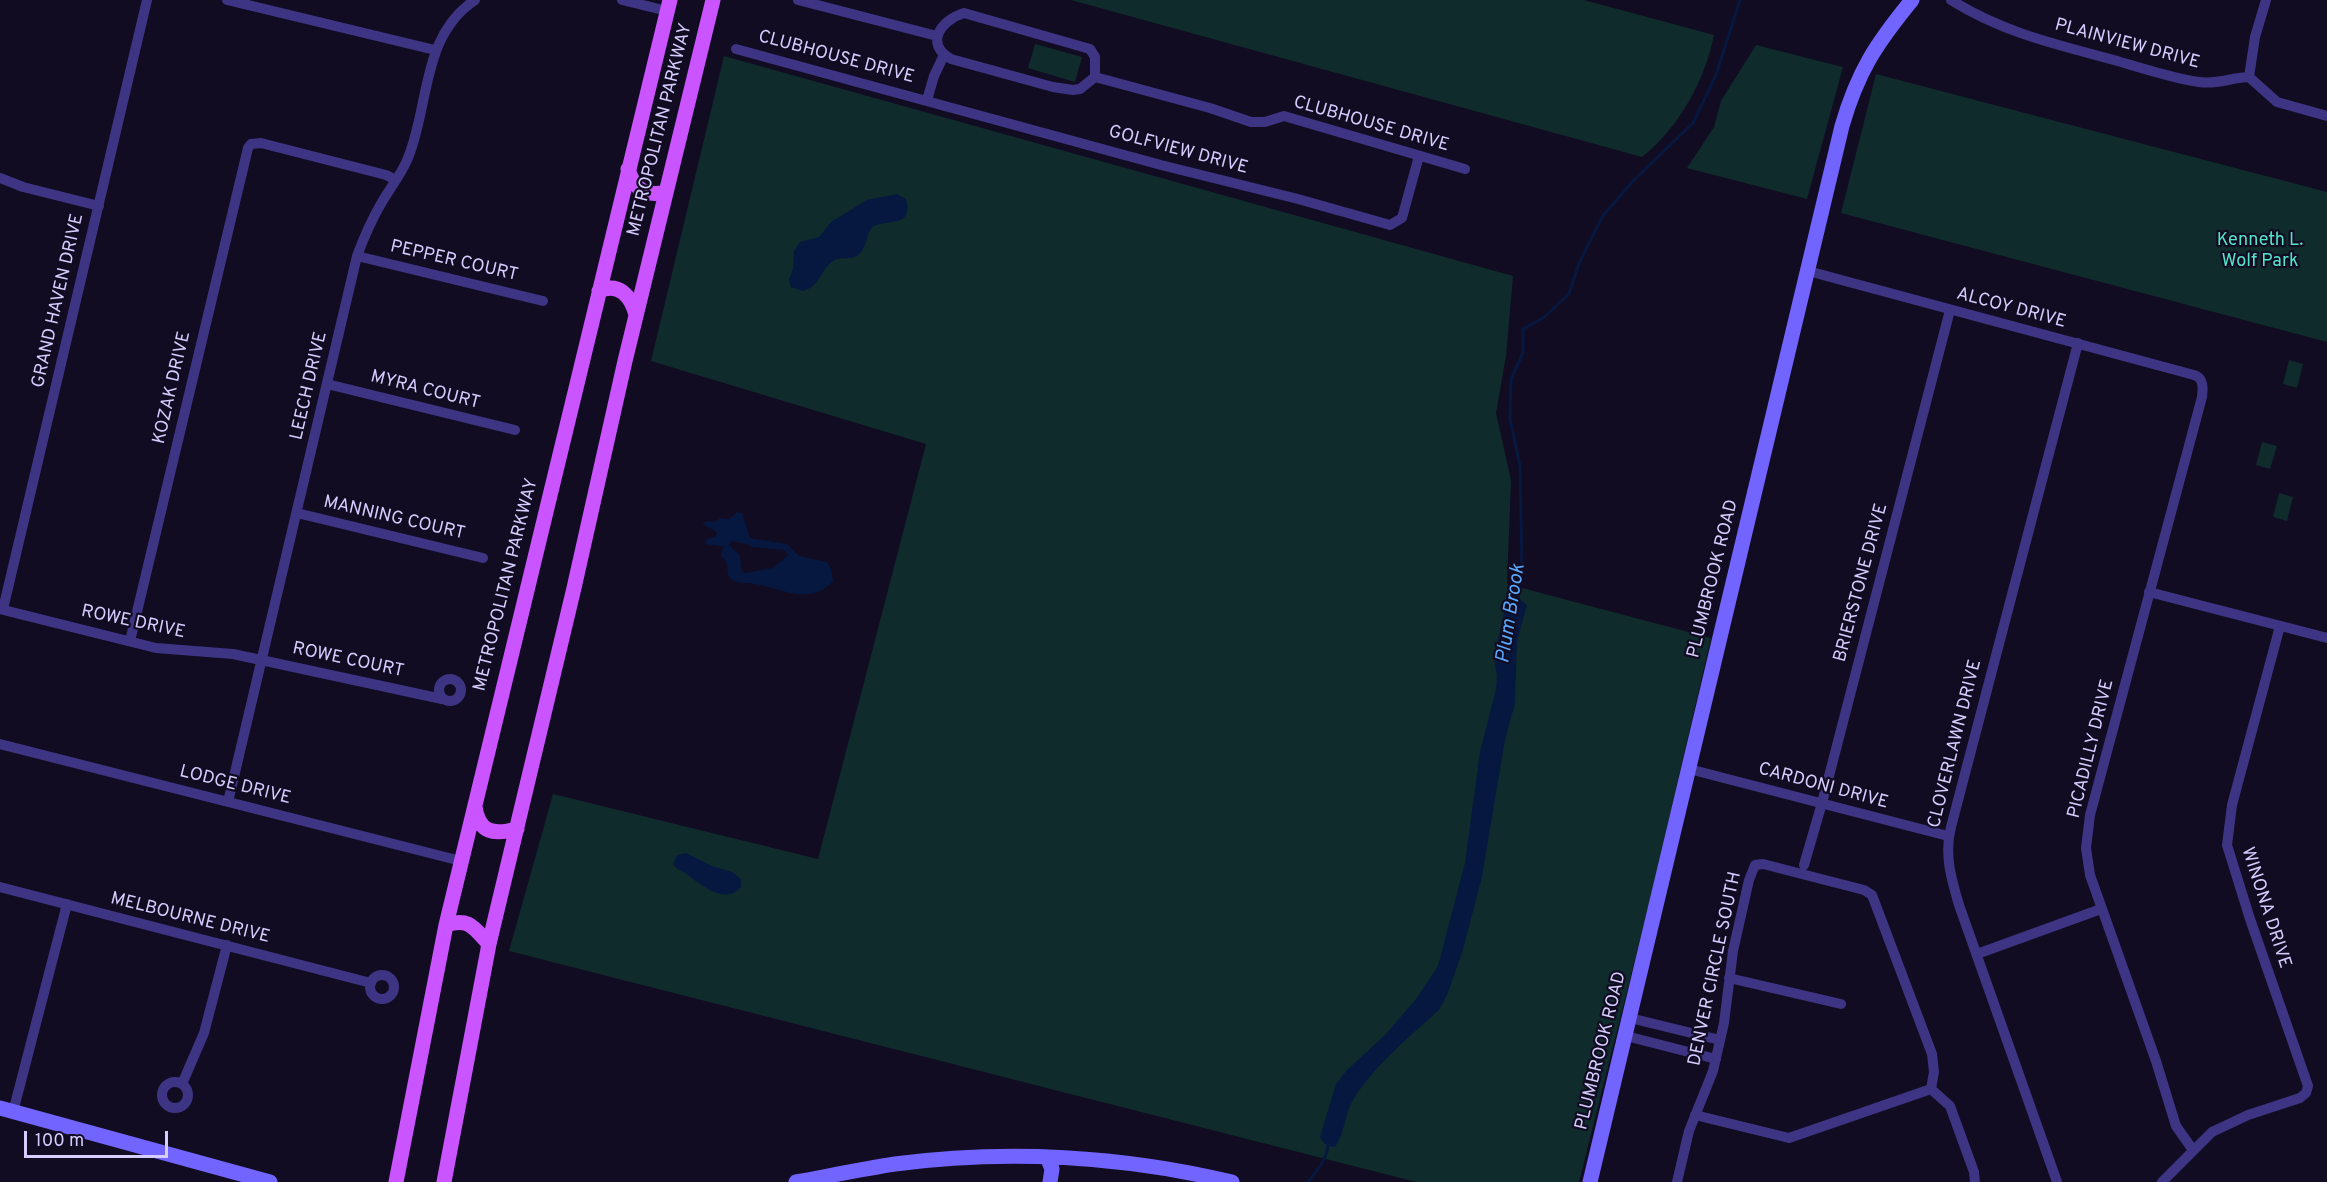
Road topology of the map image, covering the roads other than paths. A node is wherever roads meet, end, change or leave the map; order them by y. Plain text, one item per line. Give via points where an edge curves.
1 (147, 0) edge
2 (227, 0) edge
3 (475, 0) edge
4 (622, 0) edge
5 (713, 0) edge
6 (798, 0) edge
7 (1912, 0) edge
8 (1951, 0) edge
9 (2266, 0) edge
10 (668, 6) edge
11 (937, 36) junction
12 (736, 49) dead end
13 (435, 50) junction
14 (944, 55) junction
15 (1095, 77) junction
16 (2249, 77) junction
17 (927, 100) junction
18 (2327, 116) edge
19 (1419, 156) junction
20 (628, 169) junction
21 (1465, 169) dead end
22 (0, 177) edge
23 (396, 180) junction
24 (666, 192) junction
25 (99, 206) junction
26 (357, 256) junction
27 (1808, 271) junction
28 (599, 291) junction
29 (543, 301) dead end
30 (1950, 310) junction
31 (636, 315) junction
32 (2078, 344) junction
33 (2203, 382) joint
34 (327, 384) junction
35 (514, 430) dead end
36 (297, 513) junction
37 (483, 558) dead end
38 (2150, 592) junction
39 (1, 609) edge
40 (2280, 626) junction
41 (2327, 639) edge
42 (130, 641) junction
43 (261, 660) junction
44 (439, 685) junction
45 (428, 694) junction
46 (442, 699) junction
47 (0, 744) edge
48 (1689, 769) junction
49 (228, 802) junction
50 (1822, 803) junction
51 (475, 804) junction
52 (517, 829) junction
53 (1948, 836) junction
54 (461, 861) junction
55 (1804, 865) dead end
56 (0, 887) edge
57 (67, 904) junction
58 (2101, 909) junction
59 (446, 925) junction
60 (489, 944) junction
61 (227, 945) junction
62 (1977, 954) junction
63 (1729, 978) junction
64 (371, 983) dead end
65 (1841, 1004) dead end
66 (1630, 1018) junction
67 (1626, 1036) junction
68 (1720, 1040) junction
69 (1716, 1059) junction
70 (182, 1084) dead end
71 (1931, 1089) junction
72 (7, 1110) edge
73 (1695, 1115) junction
74 (2193, 1150) junction
75 (1047, 1157) junction
76 (447, 1177) edge
77 (270, 1182) edge
78 (396, 1182) edge
79 (796, 1182) edge
80 (1050, 1182) edge
81 (1232, 1182) edge
82 (1590, 1182) edge
83 (1677, 1182) edge
84 (1975, 1182) edge
85 (2057, 1182) edge
86 (2162, 1182) edge

1 - 25 street, GRAND HAVEN DRIVE
2 - 13 street
3 - 13 street, LEECH DRIVE via 460,12
4 - 10 street
5 - 24 main road, METROPOLITAN PARKWAY
6 - 11 street
7 - 27 street, PLUMBROOK ROAD via 1875,48 1850,101
8 - 16 street, PLAINVIEW DRIVE via 2008,30 2165,74 2201,82
9 - 16 street
10 - 20 main road, METROPOLITAN PARKWAY
11 - 14 street
11 - 15 street via 953,16 974,15 1090,50 1095,57
12 - 17 street, CLUBHOUSE DRIVE
13 - 23 street, LEECH DRIVE via 411,149
14 - 15 street via 1073,90
14 - 17 street
15 - 19 street, CLUBHOUSE DRIVE via 1251,122 1284,116
16 - 18 street via 2277,102
17 - 19 street, GOLFVIEW DRIVE via 1390,225 1402,218
19 - 21 street, CLUBHOUSE DRIVE
20 - 24 main road via 642,191
20 - 28 main road, METROPOLITAN PARKWAY
22 - 25 street via 23,187
23 - 26 street, LEECH DRIVE via 371,222
23 - 42 street, KOZAK DRIVE via 261,143 251,144
24 - 31 main road, METROPOLITAN PARKWAY
25 - 39 street, GRAND HAVEN DRIVE
26 - 29 street, PEPPER COURT
26 - 34 street, LEECH DRIVE
27 - 30 street, ALCOY DRIVE
27 - 48 street, PLUMBROOK ROAD
28 - 31 main road via 612,288 625,293
28 - 51 main road, METROPOLITAN PARKWAY
30 - 32 street, ALCOY DRIVE
30 - 50 street, BRIERSTONE DRIVE
31 - 52 main road, METROPOLITAN PARKWAY
32 - 33 street, ALCOY DRIVE via 2198,376
32 - 53 street, CLOVERLAWN DRIVE
33 - 38 street, PICADILLY DRIVE
34 - 35 street, MYRA COURT
34 - 36 street, LEECH DRIVE
36 - 37 street, MANNING COURT
36 - 43 street, LEECH DRIVE
38 - 40 street
38 - 58 street, PICADILLY DRIVE via 2090,815 2087,863
39 - 42 street, ROWE DRIVE
40 - 41 street
40 - 74 street, WINONA DRIVE via 2232,805 2227,845 2308,1086 2300,1098 2227,1124
42 - 43 street, ROWE DRIVE via 174,651 233,654
43 - 45 street, ROWE COURT
43 - 49 street, LEECH DRIVE
44 - 45 street
44 - 46 street
44 - 46 street via 452,679 461,689 453,701
45 - 46 street, ROWE COURT
47 - 49 street, LODGE DRIVE
48 - 50 street, CARDONI DRIVE
48 - 66 street, PLUMBROOK ROAD
49 - 54 street, LODGE DRIVE
50 - 53 street, CARDONI DRIVE
50 - 55 street, BRIERSTONE DRIVE
51 - 52 main road via 476,817 485,829
51 - 54 main road, METROPOLITAN PARKWAY
52 - 60 main road, METROPOLITAN PARKWAY
53 - 62 street, CLOVERLAWN DRIVE via 1949,872
54 - 59 main road, METROPOLITAN PARKWAY
56 - 57 street, MELBOURNE DRIVE
57 - 61 street, MELBOURNE DRIVE
57 - 72 street
58 - 62 street
58 - 74 street, PICADILLY DRIVE via 2176,1126
59 - 60 main road via 469,924
59 - 78 main road, METROPOLITAN PARKWAY
60 - 76 main road, METROPOLITAN PARKWAY
61 - 64 street, MELBOURNE DRIVE
61 - 70 street via 204,1033
62 - 85 street, CLOVERLAWN DRIVE
63 - 65 street
63 - 68 street, DENVER CIRCLE SOUTH
63 - 71 street, DENVER CIRCLE SOUTH via 1755,865 1869,892 1932,1054
66 - 67 street, PLUMBROOK ROAD
66 - 68 street
67 - 69 street
67 - 82 street, PLUMBROOK ROAD
68 - 69 street, DENVER CIRCLE SOUTH
69 - 73 street, DENVER CIRCLE SOUTH
71 - 73 street via 1789,1138
71 - 84 street via 1950,1106
72 - 77 street
73 - 83 street, DENVER CIRCLE SOUTH
74 - 86 street
75 - 79 street via 924,1161
75 - 80 street via 1052,1169
75 - 81 street via 1150,1166

